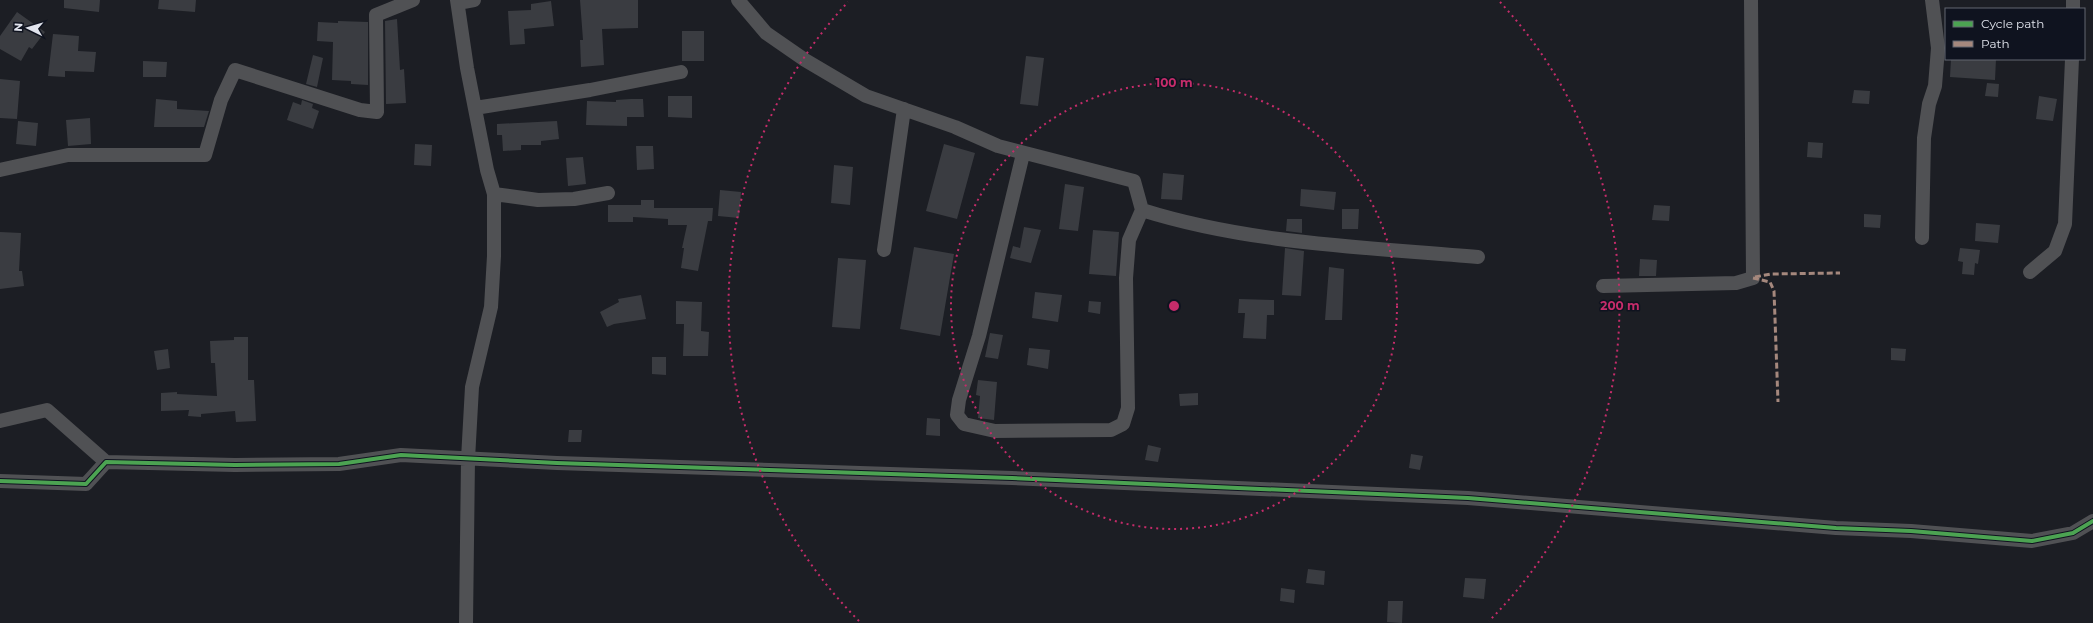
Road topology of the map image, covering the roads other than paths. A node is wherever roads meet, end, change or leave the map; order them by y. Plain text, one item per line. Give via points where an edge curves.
1 (413, 0) edge
2 (474, 0) edge
3 (738, 0) edge
4 (1751, 0) edge
5 (1932, 0) edge
6 (457, 2) edge
7 (2072, 60) edge
8 (681, 72) dead end
9 (475, 108) junction
10 (904, 110) junction
11 (1023, 154) junction
12 (0, 170) edge
13 (494, 194) junction
14 (608, 194) dead end
15 (1142, 210) junction
16 (1922, 238) dead end
17 (884, 250) dead end
18 (1478, 257) dead end
19 (2030, 272) dead end
20 (1603, 286) dead end
21 (0, 421) edge
22 (468, 459) junction
23 (106, 462) junction
24 (0, 481) edge
25 (2093, 521) edge
26 (466, 623) edge

1 - 12 street via 376,15 377,112 360,110 235,70 221,100 205,155 68,155
2 - 6 street
3 - 10 street via 766,33 805,60 866,96
4 - 20 street via 1753,278 1736,283
5 - 16 street via 1938,48 1935,86 1929,104 1924,138
6 - 9 street
7 - 19 street via 2072,110 2065,224 2055,251
8 - 9 street via 590,90
9 - 13 street
10 - 11 street
10 - 17 street
11 - 15 street via 1134,181
11 - 15 street via 979,336 959,400 957,415 964,424 995,431 1111,430 1123,424 1128,408 1126,278 1129,240
13 - 14 street via 538,200 574,200
13 - 22 street via 491,307 472,387
15 - 18 street via 1170,219 1279,240
21 - 23 street via 47,410
22 - 23 street via 401,456 339,464 235,465
22 - 25 street via 1020,478 1468,498 2032,541 2073,533
22 - 26 street
23 - 24 street via 86,484

